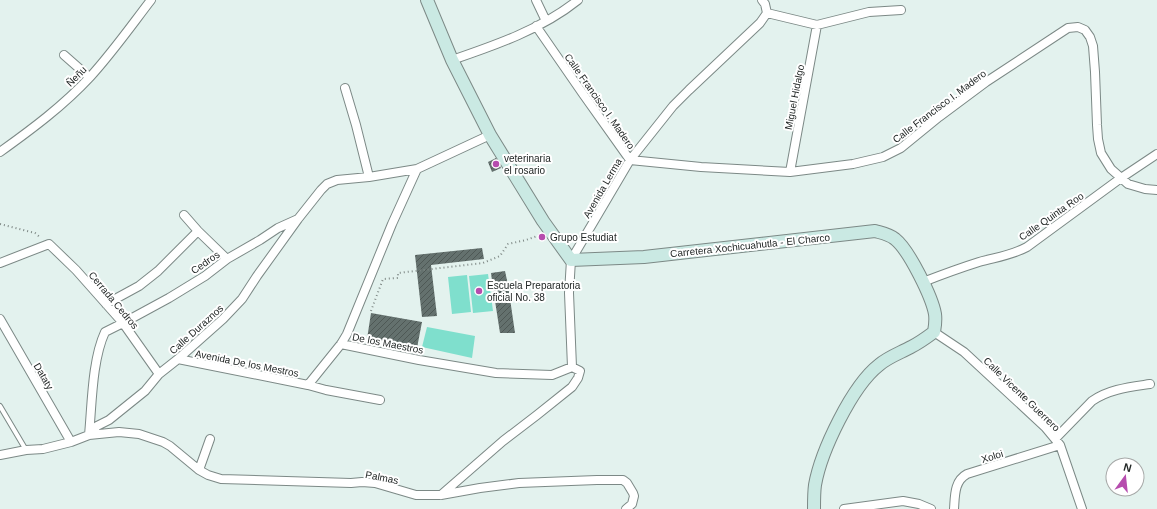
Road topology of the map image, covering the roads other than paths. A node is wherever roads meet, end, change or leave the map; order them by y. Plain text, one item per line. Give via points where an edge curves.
1 (151, 0) edge
2 (427, 0) edge
3 (536, 0) edge
4 (578, 0) edge
5 (762, 0) edge
6 (901, 10) dead end
7 (766, 13) junction
8 (546, 21) junction
9 (817, 25) junction
10 (536, 26) junction
11 (64, 56) dead end
12 (452, 60) junction
13 (90, 77) junction
14 (345, 88) dead end
15 (490, 134) junction
16 (0, 152) edge
17 (1157, 154) edge
18 (630, 160) junction
19 (417, 169) junction
20 (790, 172) junction
21 (369, 177) junction
22 (1121, 178) junction
23 (1157, 190) edge
24 (184, 215) dead end
25 (298, 219) junction
26 (198, 231) junction
27 (227, 259) junction
28 (571, 260) junction
29 (0, 263) edge
30 (923, 282) junction
31 (106, 304) junction
32 (0, 319) edge
33 (123, 323) junction
34 (934, 332) junction
35 (341, 344) junction
36 (178, 359) junction
37 (572, 367) junction
38 (159, 374) junction
39 (1150, 384) dead end
40 (308, 385) junction
41 (380, 400) dead end
42 (0, 406) edge
43 (88, 435) junction
44 (210, 439) dead end
45 (71, 442) junction
46 (1058, 442) junction
47 (26, 450) junction
48 (0, 455) edge
49 (199, 470) junction
50 (441, 496) junction
51 (626, 509) edge
52 (814, 509) edge
53 (844, 509) edge
54 (931, 509) edge
55 (954, 509) edge
56 (1082, 509) edge

1 - 13 street, Ñeñu
2 - 12 main road
3 - 8 street
4 - 8 street
5 - 7 street via 767,8
6 - 9 street via 869,12
7 - 9 street
7 - 18 street, Avenida Lerma via 760,23 689,90
8 - 10 street
9 - 20 street, Miguel Hidalgo
10 - 12 street via 488,48
10 - 18 street, Calle Francisco I. Madero
11 - 13 street
12 - 15 main road
13 - 16 street, Ñeñu via 54,112
14 - 21 street
15 - 19 street, Cedros
15 - 28 main road
17 - 22 street, Calle Quinta Roo
18 - 20 street, Calle Francisco I. Madero
18 - 28 street, Avenida Lerma
19 - 21 street, Cedros
19 - 35 street, De los Maestros
20 - 22 street, Calle Francisco I. Madero via 853,164 893,153 986,82 1068,28 1078,27 1085,30 1093,46 1097,132 1101,153 1111,169
21 - 25 street, Cedros via 337,180 328,184
22 - 23 street, Calle Francisco I. Madero via 1128,184
22 - 30 street, Calle Quinta Roo via 1017,252
24 - 26 street
25 - 27 street, Cedros
25 - 36 street, Calle Duraznos via 242,298 223,320
26 - 27 street
26 - 31 street via 158,271 139,286
27 - 33 street, Cedros via 205,276
28 - 30 main road, Carretera Xochicuahutla - El Charco via 644,257 875,231 897,241
28 - 37 street, Avenida Lerma via 569,293
29 - 31 street, Cerrada Cedros via 49,244
30 - 34 main road, Carretera Xochicuahutla - El Charco via 935,313
31 - 33 street, Cerrada Cedros
32 - 45 street, Dataty
33 - 38 street, Cerrada Cedros
33 - 43 street, Cedros via 105,332 101,340
34 - 46 street, Calle Vicente Guerrero via 964,352 1046,427
34 - 52 main road via 879,364 863,382 823,454 815,485
35 - 37 street, De los Maestros via 496,372 552,374
35 - 40 street, Avenida De los Mestros
36 - 38 street, Calle Duraznos
36 - 40 street, Avenida De los Mestros
37 - 50 street, Avenida Lerma via 580,371 572,387 503,441
38 - 43 street, Calle Duraznos via 145,391
39 - 46 street via 1099,396
40 - 41 street
42 - 47 lane
43 - 45 street
43 - 49 street, Palmas via 119,432 156,439 170,446
44 - 49 street
45 - 47 street
46 - 55 street, Xoloi via 963,476 955,490
46 - 56 street, Calle Vicente Guerrero
47 - 48 street
49 - 50 street, Palmas via 221,479 375,483 416,495
50 - 51 street, Palmas via 519,483 623,480 634,496 632,504
53 - 54 street via 903,501

